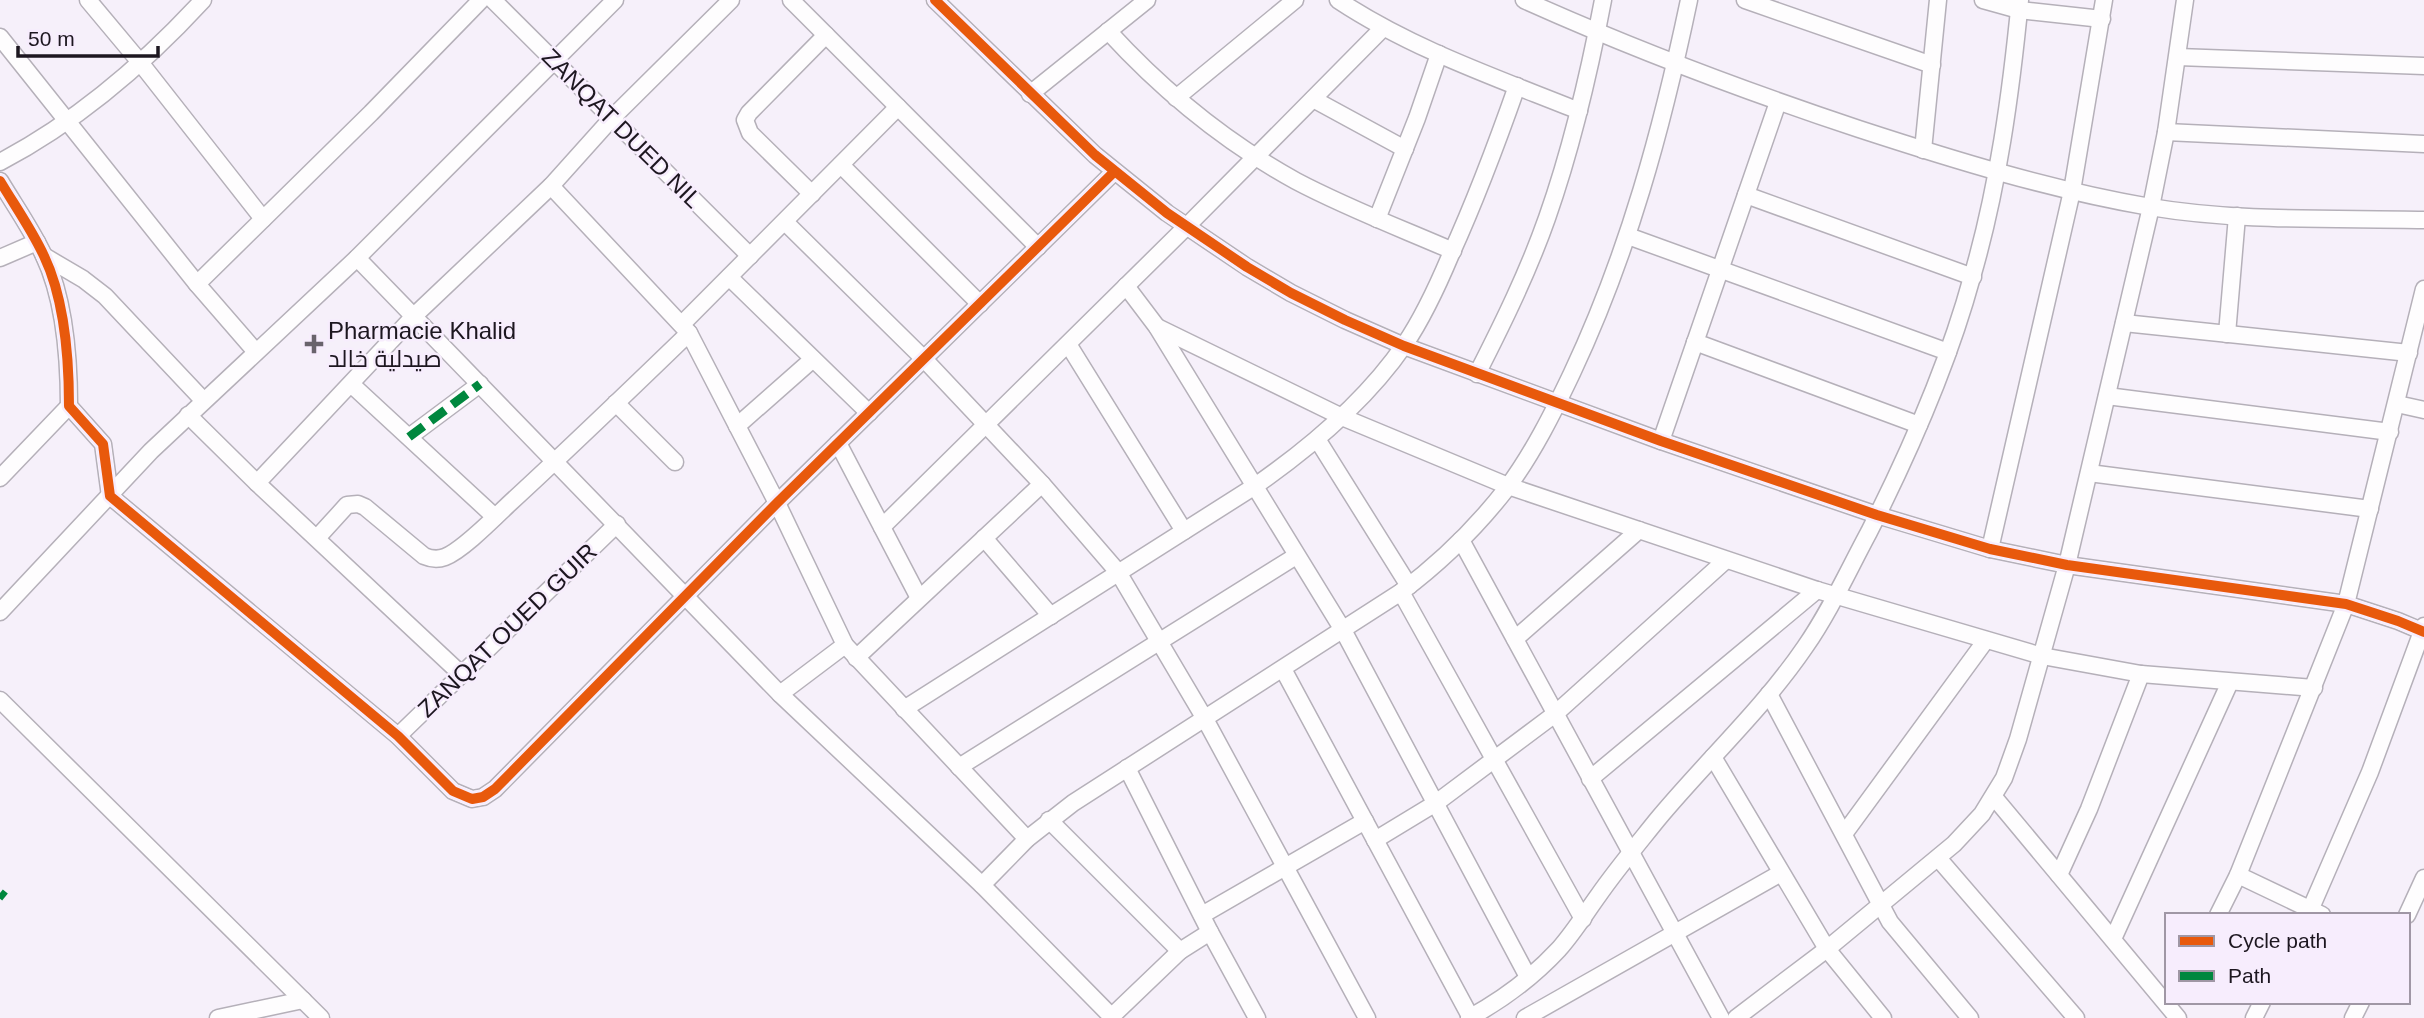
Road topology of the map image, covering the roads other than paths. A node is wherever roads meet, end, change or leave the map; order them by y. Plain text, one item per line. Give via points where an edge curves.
1 (88, 0) edge
2 (203, 0) edge
3 (481, 0) edge
4 (493, 0) edge
5 (615, 0) edge
6 (731, 0) edge
7 (791, 0) edge
8 (936, 0) edge
9 (1147, 0) edge
10 (1295, 0) edge
11 (1338, 0) edge
12 (1524, 0) edge
13 (1603, 0) edge
14 (1689, 0) edge
15 (1745, 0) edge
16 (1938, 0) edge
17 (1983, 0) edge
18 (2104, 0) edge
19 (2185, 0) edge
20 (1772, 5) edge
21 (2020, 5) edge
22 (2102, 19) junction
23 (1383, 28) junction
24 (1108, 31) junction
25 (1597, 33) junction
26 (826, 35) junction
27 (0, 37) edge
28 (1439, 54) junction
29 (2178, 57) junction
30 (554, 60) junction
31 (139, 61) junction
32 (1676, 63) junction
33 (1932, 65) junction
34 (2424, 66) edge
35 (1517, 86) junction
36 (1030, 94) junction
37 (1176, 98) junction
38 (1313, 99) junction
39 (1778, 102) junction
40 (898, 107) junction
41 (1579, 111) junction
42 (612, 118) junction
43 (68, 119) junction
44 (2166, 132) junction
45 (2424, 144) edge
46 (1405, 149) junction
47 (1923, 150) junction
48 (1256, 157) junction
49 (0, 162) edge
50 (841, 165) junction
51 (1997, 171) junction
52 (1114, 172) junction
53 (0, 181) edge
54 (551, 186) junction
55 (2072, 191) junction
56 (812, 194) junction
57 (1746, 195) junction
58 (2151, 207) junction
59 (2237, 216) junction
60 (263, 219) junction
61 (1377, 219) junction
62 (2424, 220) edge
63 (785, 222) junction
64 (1186, 227) junction
65 (1628, 236) junction
66 (1038, 247) junction
67 (41, 249) junction
68 (1453, 251) junction
69 (750, 256) junction
70 (0, 258) edge
71 (356, 258) junction
72 (1720, 269) junction
73 (1973, 276) junction
74 (729, 277) junction
75 (197, 284) junction
76 (1126, 286) junction
77 (2424, 289) edge
78 (980, 304) junction
79 (415, 315) junction
80 (2124, 323) junction
81 (1157, 327) junction
82 (686, 329) junction
83 (2227, 334) junction
84 (1695, 342) junction
85 (1068, 344) junction
86 (1404, 346) junction
87 (256, 352) junction
88 (1948, 352) junction
89 (2409, 353) junction
90 (813, 359) junction
91 (924, 359) junction
92 (1477, 374) junction
93 (351, 384) junction
94 (480, 384) junction
95 (2107, 396) junction
96 (202, 400) junction
97 (616, 403) junction
98 (1558, 403) junction
99 (2397, 404) junction
100 (69, 406) junction
101 (2424, 410) edge
102 (869, 413) junction
103 (188, 415) junction
104 (1342, 416) junction
105 (985, 425) junction
106 (1919, 425) junction
107 (737, 426) junction
108 (2390, 432) junction
109 (409, 437) junction
110 (1317, 439) junction
111 (1661, 441) junction
112 (838, 443) junction
113 (556, 461) junction
114 (675, 462) dead end
115 (2089, 474) junction
116 (0, 478) edge
117 (257, 483) junction
118 (1042, 484) junction
119 (1255, 486) junction
120 (1508, 486) junction
121 (110, 496) junction
122 (777, 503) junction
123 (2370, 509) junction
124 (1877, 516) junction
125 (495, 517) junction
126 (617, 524) junction
127 (882, 527) junction
128 (1639, 530) junction
129 (1184, 531) junction
130 (317, 538) junction
131 (984, 538) junction
132 (1461, 540) junction
133 (1990, 549) junction
134 (1296, 556) junction
135 (1726, 560) junction
136 (2067, 565) junction
137 (1118, 572) junction
138 (1405, 589) junction
139 (1817, 590) junction
140 (1836, 595) junction
141 (686, 596) junction
142 (919, 598) junction
143 (2346, 604) junction
144 (0, 612) edge
145 (1051, 616) junction
146 (1343, 630) junction
147 (2423, 630) edge
148 (1515, 639) junction
149 (1986, 640) junction
150 (1159, 642) junction
151 (845, 645) junction
152 (2042, 656) junction
153 (856, 658) junction
154 (1283, 669) junction
155 (461, 674) junction
156 (2141, 674) junction
157 (2230, 682) junction
158 (2314, 688) junction
159 (780, 694) junction
160 (1769, 694) junction
161 (0, 700) edge
162 (904, 709) junction
163 (1555, 713) junction
164 (1205, 719) junction
165 (398, 736) junction
166 (1713, 757) junction
167 (1494, 759) junction
168 (959, 767) junction
169 (1127, 768) junction
170 (1590, 779) junction
171 (1994, 797) junction
172 (1436, 803) junction
173 (1049, 820) junction
174 (1365, 821) junction
175 (1844, 834) junction
176 (1027, 839) junction
177 (1375, 840) junction
178 (1631, 854) junction
179 (1938, 858) junction
180 (1285, 867) junction
181 (1781, 873) junction
182 (2059, 874) junction
183 (2238, 875) junction
184 (2424, 878) edge
185 (982, 885) junction
186 (1881, 905) junction
187 (2219, 913) edge
188 (2313, 913) edge
189 (2408, 913) edge
190 (1202, 915) junction
191 (1583, 919) junction
192 (1210, 932) junction
193 (1674, 933) junction
194 (2113, 939) junction
195 (1827, 949) junction
196 (1180, 951) junction
197 (1528, 977) junction
198 (303, 1000) junction
199 (2169, 1011) edge
200 (1879, 1016) edge
201 (218, 1018) edge
202 (321, 1018) edge
203 (1111, 1018) edge
204 (1257, 1018) edge
205 (1367, 1018) edge
206 (1470, 1018) edge
207 (1525, 1018) edge
208 (1721, 1018) edge
209 (1736, 1018) edge
210 (1970, 1018) edge
211 (2076, 1018) edge

1 - 31 street
2 - 31 street
3 - 60 street
4 - 30 street, ZANQAT DUED NIL
5 - 30 street
6 - 42 street
7 - 26 street
8 - 36 street
9 - 24 street
10 - 37 street
11 - 23 street
12 - 25 street
13 - 25 street
14 - 32 street
15 - 20 street
16 - 33 street
17 - 21 street
18 - 22 street
19 - 29 street
20 - 33 street
21 - 22 street
21 - 51 street
22 - 55 street
23 - 28 street
23 - 38 street
24 - 36 street
24 - 37 street
25 - 32 street
25 - 41 street
26 - 40 street
26 - 56 street via 745,120 750,133
27 - 43 street
28 - 35 street
28 - 46 street
29 - 34 street
29 - 44 street
30 - 42 street, ZANQAT DUED NIL
30 - 71 street
31 - 43 street
31 - 60 street
32 - 39 street
32 - 65 street
33 - 47 street
35 - 41 street
35 - 68 street
36 - 52 street
37 - 48 street
38 - 46 street
38 - 48 street
39 - 47 street
39 - 57 street
40 - 50 street
40 - 66 street
41 - 92 street via 1547,219
42 - 54 street
42 - 69 street, ZANQAT DUED NIL
43 - 49 street
43 - 75 street
44 - 45 street
44 - 58 street
46 - 61 street
47 - 51 street
48 - 61 street
48 - 64 street
50 - 56 street
50 - 78 street
51 - 55 street
51 - 73 street
52 - 64 street
52 - 66 street
53 - 67 street
54 - 79 street
54 - 82 street
55 - 58 street
55 - 133 street
56 - 63 street
57 - 72 street
57 - 73 street
58 - 59 street
58 - 80 street
59 - 62 street
59 - 83 street
60 - 75 street
61 - 68 street
63 - 69 street
63 - 91 street
64 - 76 street
64 - 86 street via 1291,292
65 - 72 street
65 - 98 street
66 - 78 street
67 - 70 street
67 - 96 street via 105,296
67 - 100 street via 64,330
68 - 86 street
69 - 74 street
71 - 79 street
71 - 87 street
72 - 84 street
72 - 88 street
73 - 88 street
74 - 82 street
74 - 90 street
75 - 87 street
76 - 81 street
76 - 85 street
77 - 89 street
78 - 91 street
79 - 93 street
79 - 94 street
80 - 83 street
80 - 95 street
81 - 104 street
81 - 119 street
82 - 97 street
82 - 107 street
83 - 89 street
84 - 106 street
84 - 111 street
85 - 105 street
85 - 129 street
86 - 92 street
86 - 104 street
87 - 96 street
88 - 106 street
89 - 99 street
90 - 102 street
90 - 107 street
91 - 102 street
91 - 105 street
92 - 98 street
93 - 109 street
93 - 117 street
94 - 109 street
94 - 113 street
95 - 108 street
95 - 115 street
96 - 103 street
97 - 113 street
97 - 114 street
98 - 111 street
98 - 120 street
99 - 101 street
99 - 108 street
100 - 116 street
100 - 121 street via 103,444
102 - 112 street
103 - 117 street
103 - 121 street
104 - 110 street
104 - 120 street
105 - 118 street
105 - 127 street
106 - 124 street
107 - 122 street
108 - 123 street
109 - 125 street
110 - 119 street
110 - 138 street
111 - 124 street
112 - 122 street
112 - 127 street
113 - 125 street
113 - 126 street
115 - 123 street
115 - 136 street
117 - 130 street
118 - 131 street
118 - 137 street
119 - 129 street
119 - 134 street
120 - 128 street
120 - 132 street
121 - 144 street
121 - 165 street
122 - 141 street
122 - 151 street
123 - 143 street
124 - 133 street
124 - 140 street
125 - 130 street via 453,552 433,560 358,503 347,505
126 - 141 street
126 - 155 street, ZANQAT OUED GUIR
127 - 142 street
128 - 135 street
128 - 148 street
129 - 137 street
130 - 155 street
131 - 142 street
131 - 145 street
132 - 138 street
132 - 148 street
133 - 136 street
134 - 146 street
134 - 150 street
135 - 139 street
135 - 163 street
136 - 143 street
136 - 152 street
137 - 145 street
137 - 150 street
138 - 146 street
138 - 167 street
139 - 140 street
139 - 170 street
140 - 149 street
140 - 160 street via 1806,647
141 - 159 street
141 - 165 street via 483,797 472,799 453,791
142 - 153 street
143 - 147 street
143 - 158 street
145 - 162 street
146 - 154 street
146 - 172 street
147 - 188 street
148 - 163 street
149 - 152 street
149 - 175 street
150 - 164 street
150 - 168 street
151 - 153 street
151 - 159 street
152 - 156 street
152 - 171 street via 2012,759
153 - 162 street
154 - 164 street
154 - 174 street
155 - 165 street, ZANQAT OUED GUIR
156 - 157 street
156 - 182 street via 2094,798
157 - 158 street
157 - 194 street
158 - 183 street
159 - 185 street
160 - 166 street
160 - 175 street
161 - 198 street
162 - 168 street
163 - 167 street
163 - 170 street
164 - 169 street
164 - 180 street
166 - 178 street
166 - 181 street
167 - 172 street
167 - 191 street
168 - 176 street
169 - 173 street
169 - 190 street
170 - 178 street
171 - 179 street via 1969,830
171 - 182 street
172 - 177 street
172 - 197 street
173 - 176 street
173 - 196 street
174 - 177 street
174 - 180 street
175 - 186 street
176 - 185 street
177 - 206 street
178 - 191 street
178 - 193 street
179 - 186 street
179 - 211 street
180 - 190 street
180 - 205 street
181 - 193 street
181 - 195 street
182 - 194 street
183 - 187 street
183 - 188 street
184 - 189 street
185 - 203 street
186 - 195 street
186 - 210 street via 1902,939
190 - 192 street
191 - 197 street
192 - 196 street
192 - 204 street
193 - 207 street
193 - 208 street
194 - 199 street
195 - 200 street
195 - 209 street
196 - 203 street
197 - 206 street
198 - 201 street
198 - 202 street

